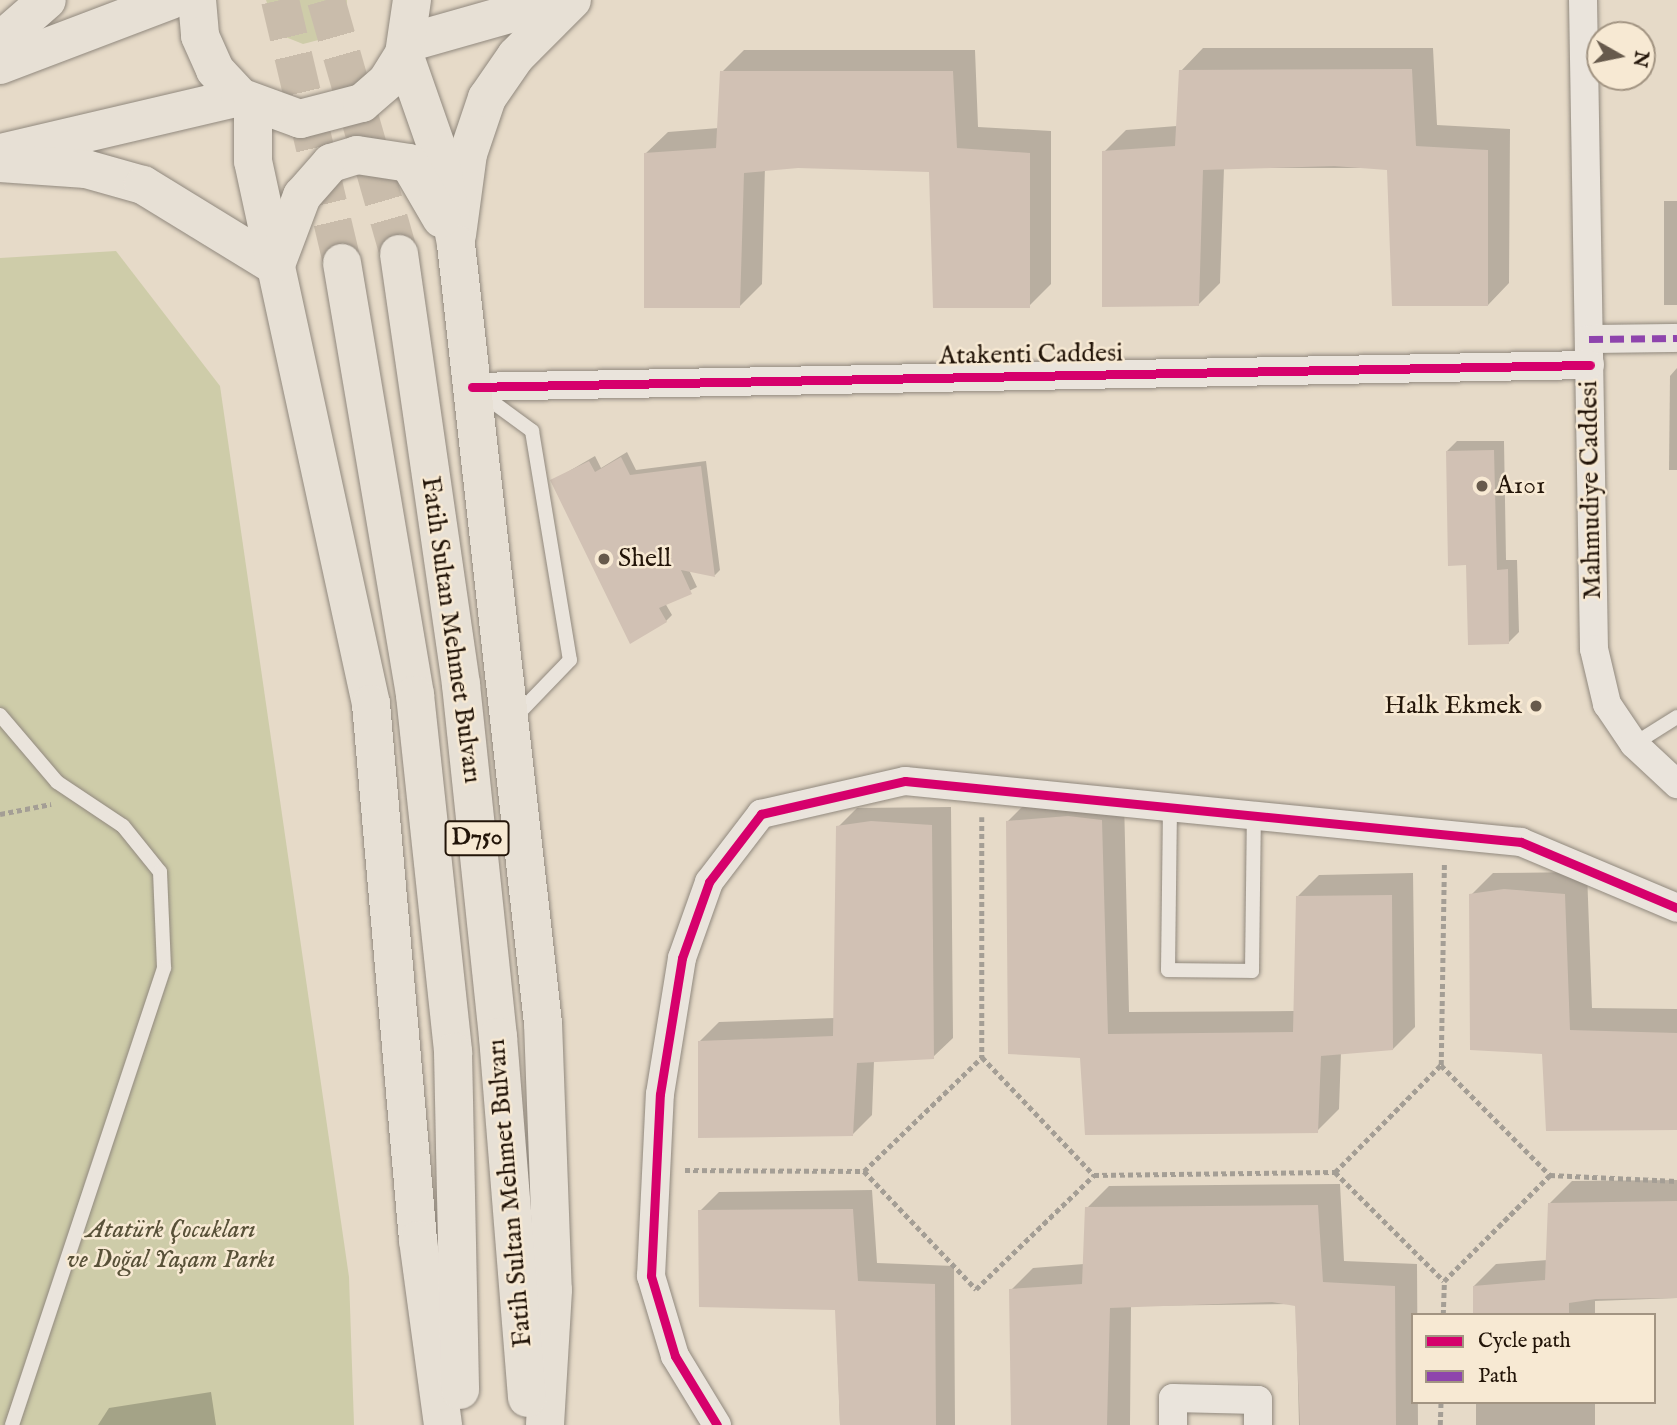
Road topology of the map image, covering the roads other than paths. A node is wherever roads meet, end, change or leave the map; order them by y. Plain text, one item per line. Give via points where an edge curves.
1 (47, 0) edge
2 (171, 0) edge
3 (197, 0) edge
4 (412, 0) edge
5 (559, 0) edge
6 (572, 0) edge
7 (1583, 0) edge
8 (0, 41) edge
9 (406, 48) junction
10 (0, 65) edge
11 (246, 101) junction
12 (0, 153) edge
13 (0, 163) edge
14 (456, 244) junction
15 (398, 254) tunnel mouth
16 (342, 263) tunnel mouth
17 (275, 266) junction
18 (1677, 338) edge
19 (1589, 352) junction
20 (472, 387) junction
21 (0, 715) edge
22 (1677, 717) edge
23 (510, 722) junction
24 (1633, 744) junction
25 (1677, 784) edge
26 (1170, 807) junction
27 (1254, 815) junction
28 (1677, 908) edge
29 (12, 1425) edge
30 (443, 1425) edge
31 (461, 1425) edge
32 (529, 1425) edge
33 (545, 1425) edge
34 (717, 1425) edge
35 (1173, 1425) edge
36 (1258, 1425) edge

1 - 8 main road
2 - 10 main road
3 - 11 main road via 205,48
4 - 9 main road
5 - 9 main road
6 - 14 main road via 516,55 487,97 468,154
7 - 19 street, Mahmudiye Caddesi
9 - 11 main road via 362,103 332,115 300,119
9 - 14 main road via 439,154
11 - 12 main road
11 - 17 main road
13 - 17 main road via 86,169 143,185
14 - 17 main road via 409,163 357,155 331,163 302,196 288,217
14 - 20 main road
15 - 32 main road, Fatih Sultan Mehmet Bulvarı / D750 via 461,685 498,1037
16 - 31 main road, Fatih Sultan Mehmet Bulvarı / D750 via 415,695 453,1052
17 - 30 main road via 371,704 418,1240
18 - 19 street, Atakenti Caddesi
19 - 20 street, Atakenti Caddesi
19 - 24 street, Mahmudiye Caddesi via 1594,649 1608,704
20 - 23 main road
20 - 23 lane via 532,431 570,660
21 - 29 lane via 57,782 122,826 160,872 164,968
22 - 24 lane
23 - 33 main road via 543,1023 553,1290
24 - 25 street, Mahmudiye Caddesi
26 - 27 street
26 - 27 lane via 1168,970 1252,971
26 - 34 street via 905,780 761,814 709,882 682,958 660,1094 651,1276 675,1356
27 - 28 street via 1521,842
35 - 36 street via 1173,1398 1258,1400

